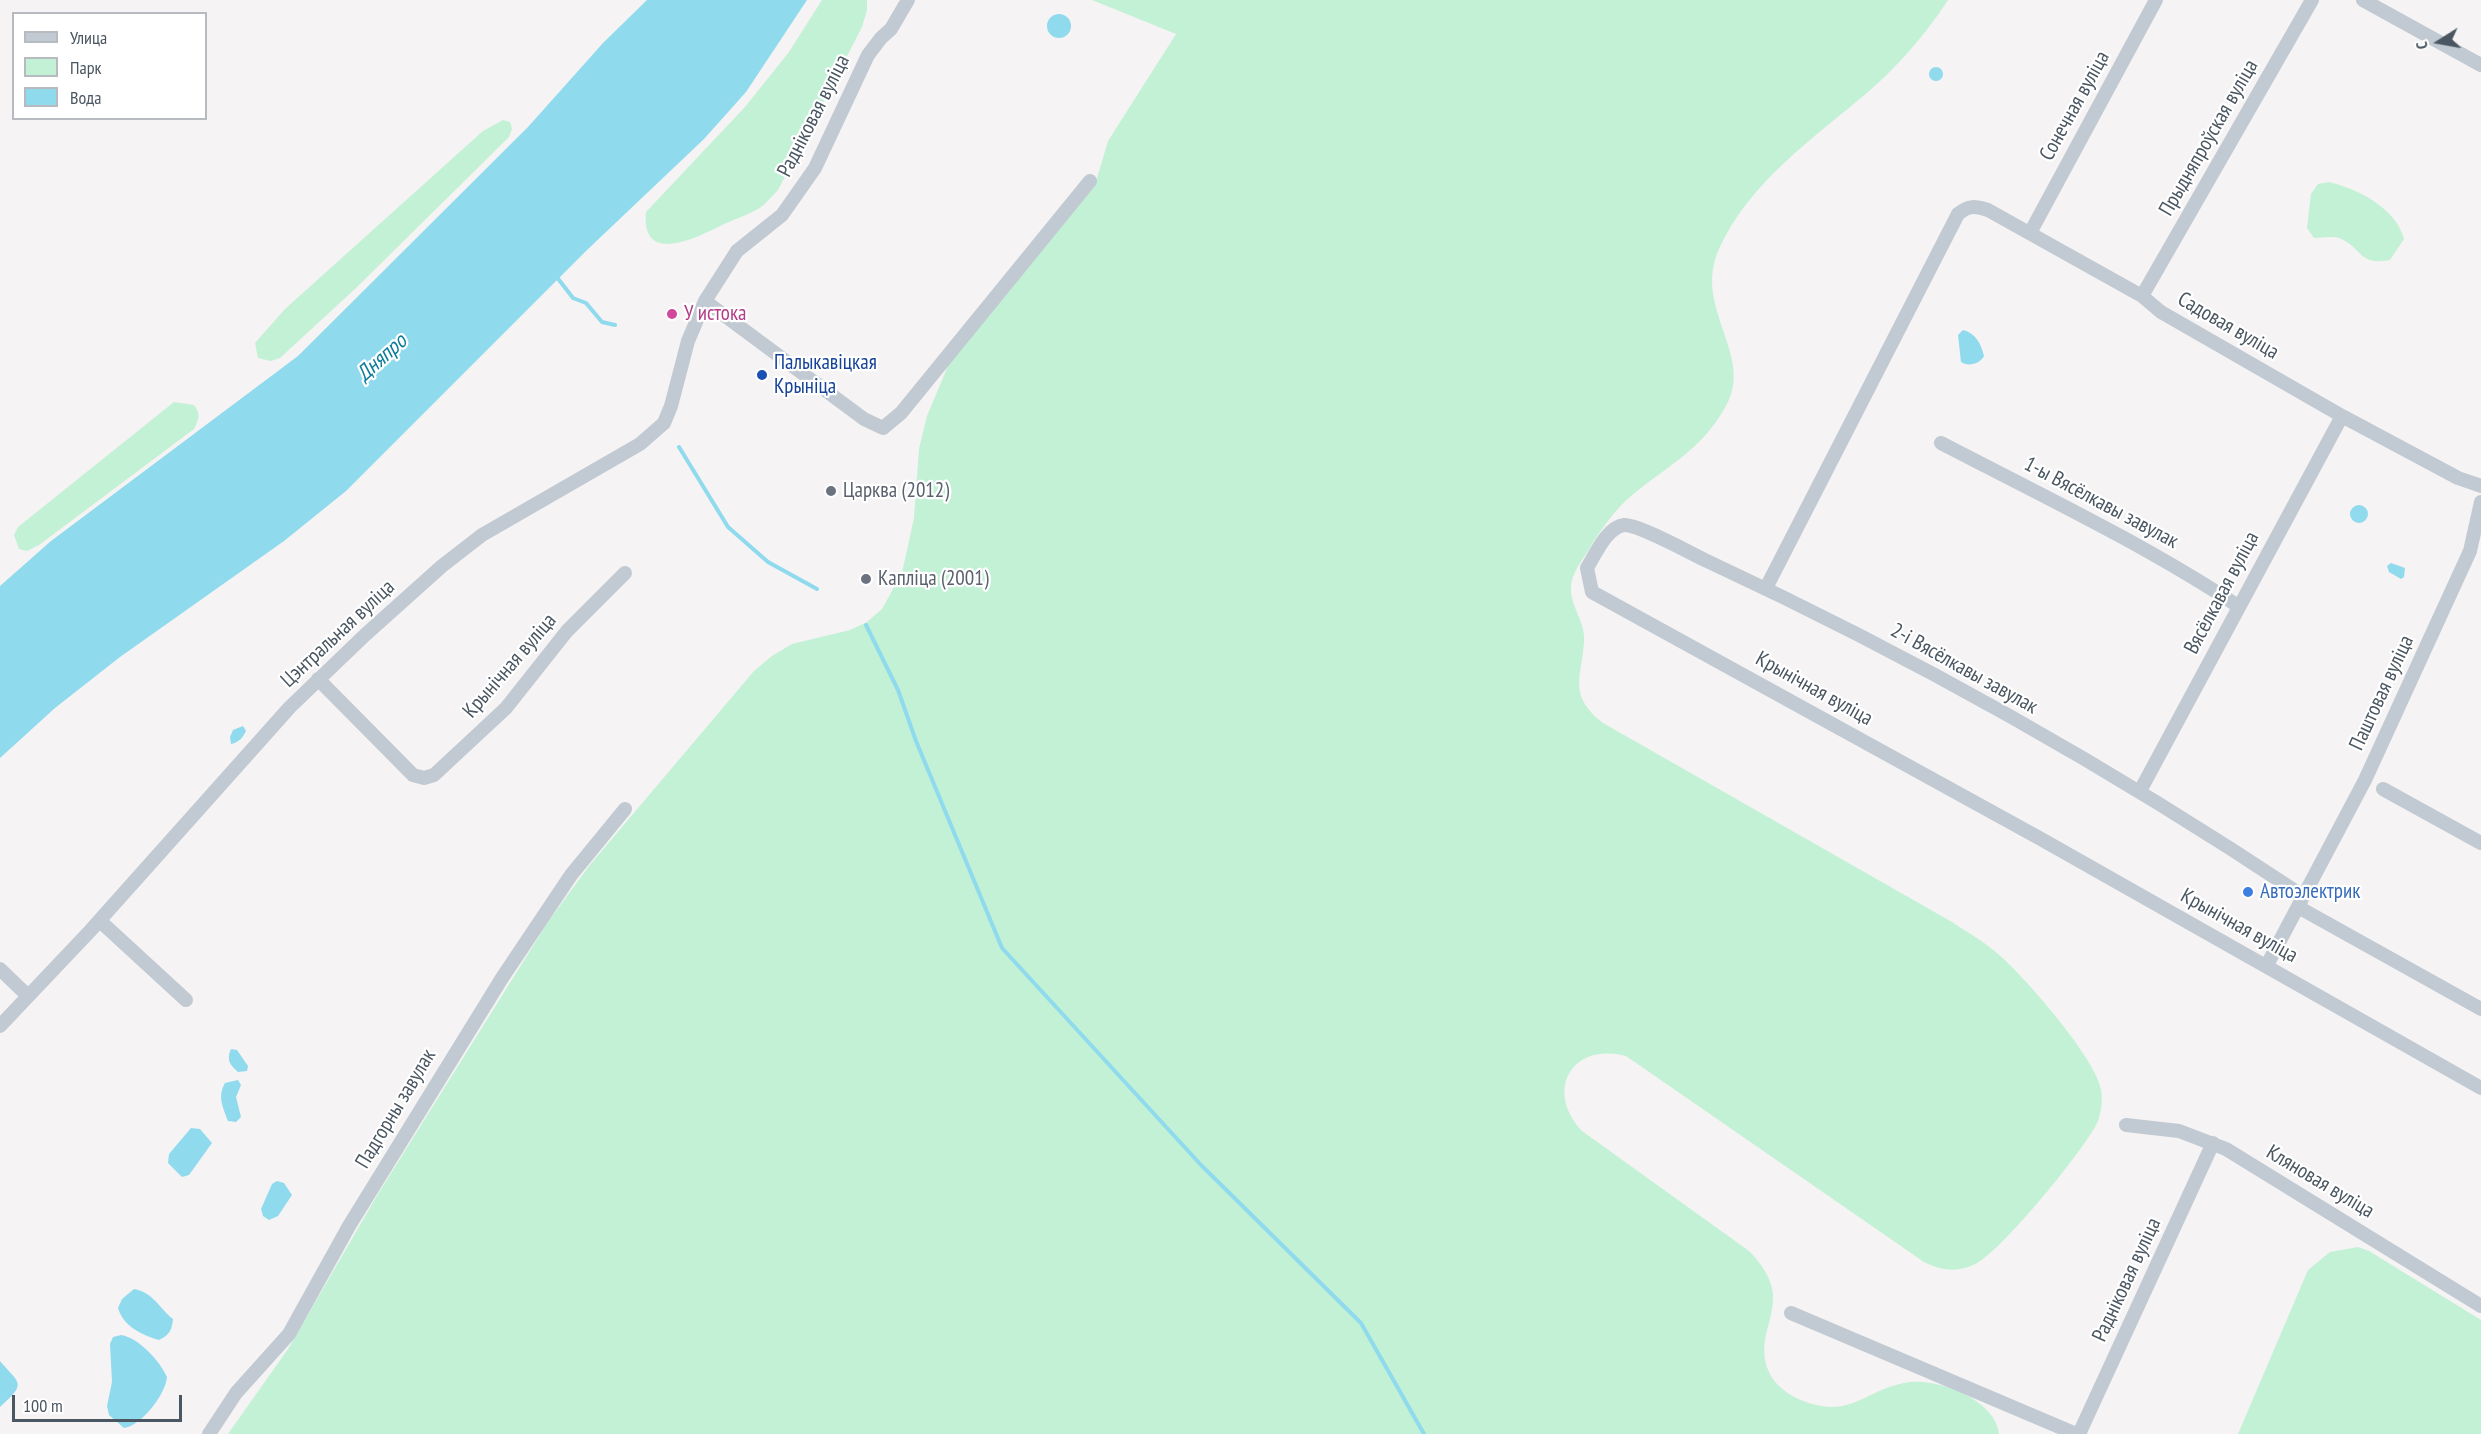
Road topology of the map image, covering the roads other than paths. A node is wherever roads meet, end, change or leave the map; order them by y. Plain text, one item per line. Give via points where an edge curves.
1 (908, 0) edge
2 (2156, 0) edge
3 (2312, 0) edge
4 (2363, 0) edge
5 (2481, 65) edge
6 (1090, 181) dead end
7 (2030, 233) junction
8 (2142, 296) junction
9 (705, 301) junction
10 (2342, 416) junction
11 (1941, 443) dead end
12 (2481, 486) edge
13 (2481, 502) edge
14 (625, 573) dead end
15 (1766, 588) junction
16 (2238, 606) junction
17 (318, 679) junction
18 (2383, 789) dead end
19 (2140, 791) junction
20 (625, 809) dead end
21 (2481, 843) edge
22 (2301, 902) junction
23 (99, 921) junction
24 (2267, 965) junction
25 (0, 969) edge
26 (28, 996) junction
27 (186, 1000) dead end
28 (2481, 1009) edge
29 (0, 1026) edge
30 (2481, 1088) edge
31 (2126, 1125) dead end
32 (2213, 1143) junction
33 (2481, 1306) edge
34 (1791, 1313) dead end
35 (209, 1434) edge
36 (2077, 1434) edge

1 - 9 street, Радніковая вуліца via 891,30 868,56 815,168 782,214 737,251
2 - 7 street, Сонечная вуліца
3 - 8 street, Прыдняпроўская вуліца
4 - 5 street
6 - 9 street via 902,413 883,428 864,419
7 - 8 street, Садовая вуліца
7 - 15 street, Садовая вуліца via 1975,206 1958,214
8 - 10 street, Садовая вуліца via 2161,312
9 - 17 street, Цэнтральная вуліца via 688,341 671,406 659,429 465,547
10 - 12 street, Садовая вуліца via 2458,478
10 - 16 street, Вясёлкавая вуліца
11 - 16 street, 1-ы Вясёлкавы завулак via 2100,525
13 - 22 street, Паштовая вуліца via 2463,567 2365,780
14 - 17 street, Крынічная вуліца via 567,631 506,708 434,776 413,775
15 - 19 street, 2-і Вясёлкавы завулак
15 - 24 street, Крынічная вуліца via 1633,526 1623,525 1613,531 1587,568 1592,592
16 - 19 street, Вясёлкавая вуліца
17 - 23 street, Цэнтральная вуліца
18 - 21 street
19 - 22 street
20 - 35 street, Падгорны завулак via 571,875 502,978 349,1226 289,1334 236,1393
22 - 24 street, Паштовая вуліца
22 - 28 street
23 - 26 street, Цэнтральная вуліца
23 - 27 street
24 - 30 street, Крынічная вуліца
25 - 26 street
26 - 29 street, Цэнтральная вуліца
31 - 32 street, Кляновая вуліца via 2179,1131
32 - 33 street, Кляновая вуліца
32 - 36 street, Радніковая вуліца
34 - 36 street, Радніковая вуліца

